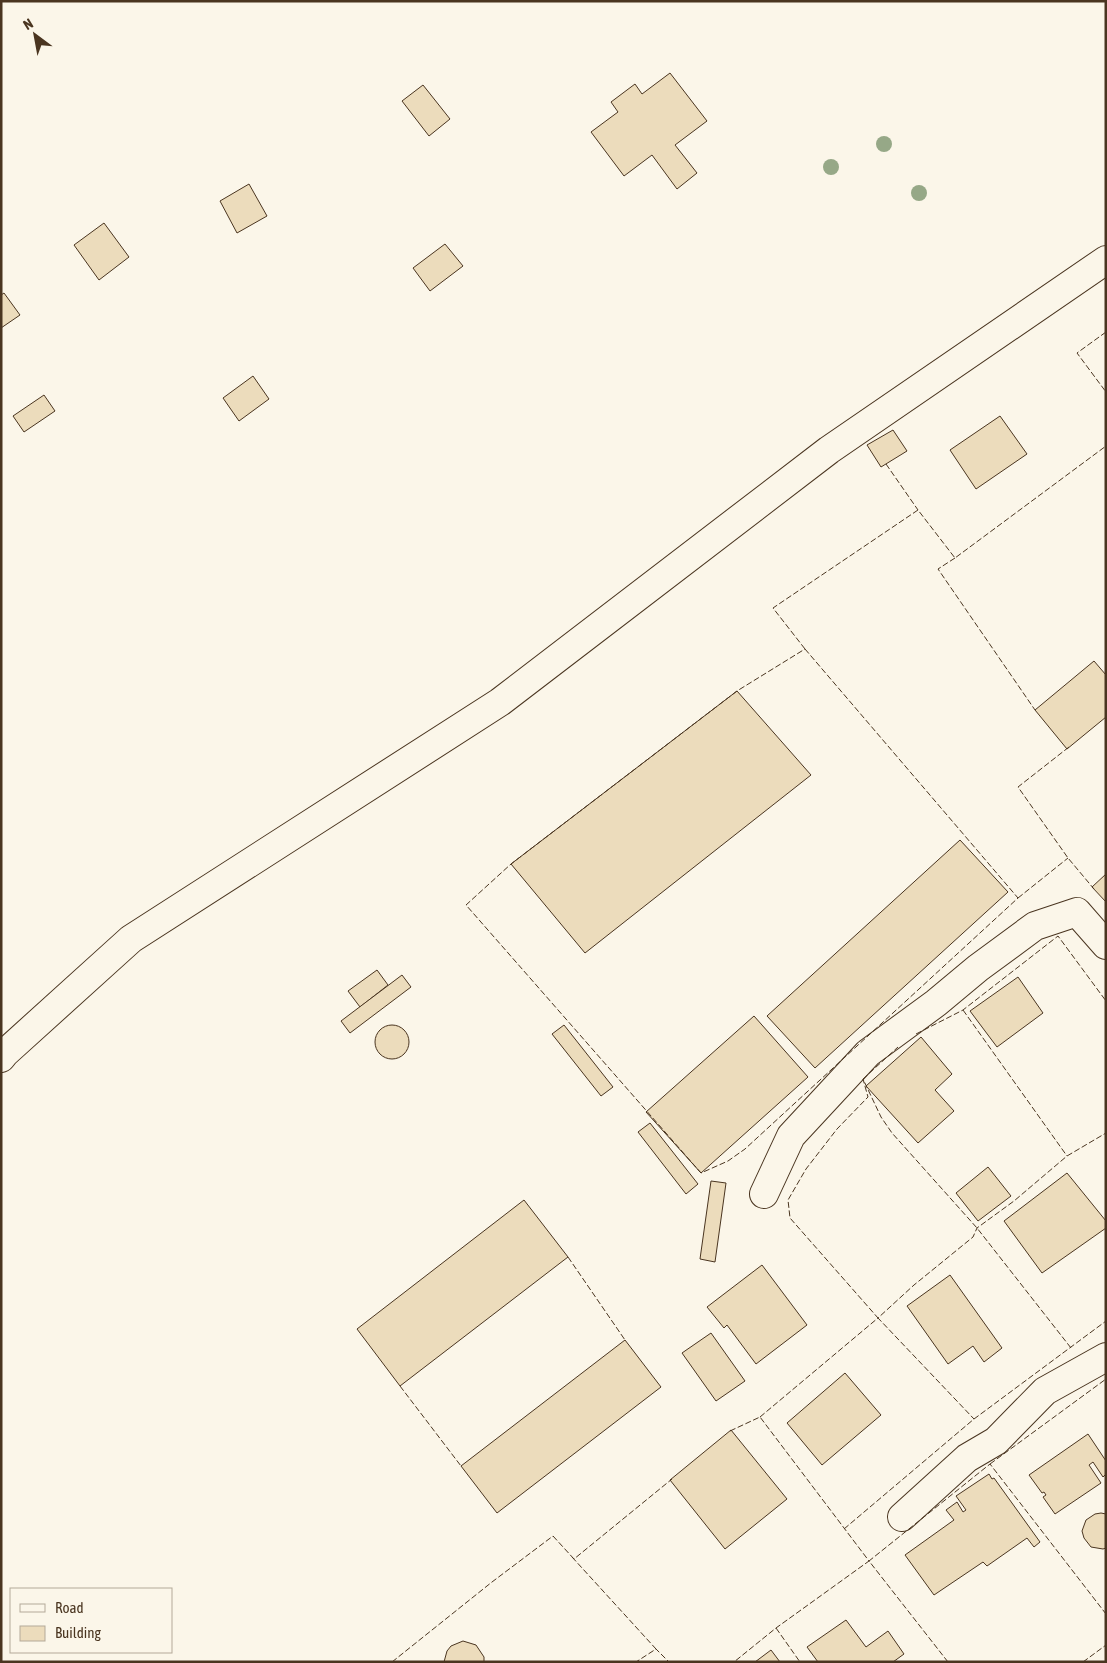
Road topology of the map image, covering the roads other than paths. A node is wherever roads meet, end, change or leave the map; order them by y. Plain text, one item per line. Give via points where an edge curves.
1 (1106, 260) edge
2 (1106, 944) edge
3 (1, 1058) edge
4 (764, 1194) dead end
5 (1106, 1357) edge
6 (902, 1517) dead end

1 - 3 street via 829,450 500,702 131,939
2 - 4 street via 1077,912 1035,926 868,1053 791,1136
5 - 6 street via 1045,1391 996,1441 967,1458

